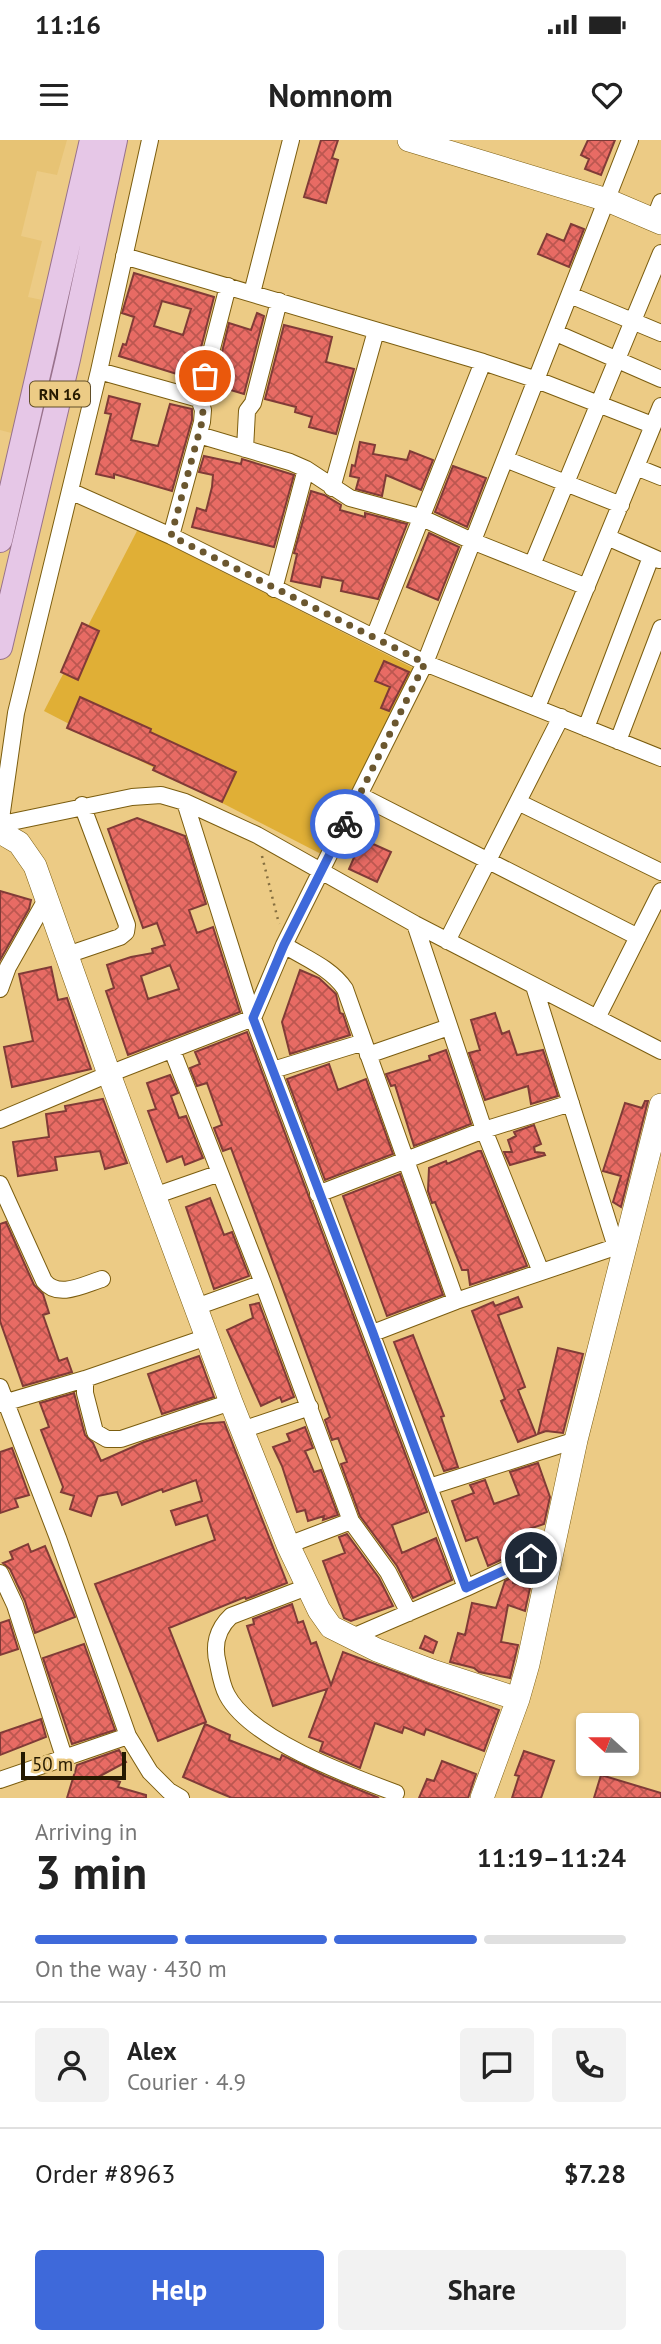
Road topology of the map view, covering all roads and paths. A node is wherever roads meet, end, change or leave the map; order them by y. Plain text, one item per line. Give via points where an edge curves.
1 (92, 140) edge
2 (115, 140) edge
3 (150, 140) edge
4 (291, 140) edge
5 (409, 140) edge
6 (630, 140) edge
7 (607, 200) junction
8 (659, 215) edge
9 (661, 253) edge
10 (124, 256) junction
11 (228, 286) junction
12 (252, 293) junction
13 (570, 295) junction
14 (279, 301) junction
15 (633, 322) junction
16 (376, 331) junction
17 (556, 332) junction
18 (661, 333) edge
19 (617, 359) junction
20 (483, 362) junction
21 (99, 371) junction
22 (661, 379) edge
23 (537, 380) junction
24 (199, 399) junction
25 (599, 403) junction
26 (658, 414) edge
27 (199, 435) junction
28 (245, 449) junction
29 (505, 459) junction
30 (636, 467) junction
31 (306, 469) junction
32 (661, 477) edge
33 (568, 482) junction
34 (332, 488) junction
35 (70, 491) junction
36 (621, 505) junction
37 (420, 517) junction
38 (171, 536) junction
39 (607, 537) junction
40 (0, 540) edge
41 (472, 541) junction
42 (656, 559) edge
43 (532, 565) junction
44 (587, 587) junction
45 (274, 589) junction
46 (660, 632) edge
47 (374, 637) junction
48 (0, 647) edge
49 (425, 663) junction
50 (537, 707) junction
51 (561, 717) junction
52 (586, 728) junction
53 (618, 741) junction
54 (661, 758) edge
55 (359, 795) junction
56 (185, 802) junction
57 (518, 802) junction
58 (82, 805) junction
59 (1, 828) edge
60 (257, 835) junction
61 (488, 861) junction
62 (321, 872) junction
63 (661, 872) edge
64 (661, 891) edge
65 (47, 898) junction
66 (415, 924) junction
67 (638, 937) junction
68 (447, 941) junction
69 (284, 945) junction
70 (67, 955) junction
71 (534, 986) junction
72 (0, 989) edge
73 (253, 1018) junction
74 (597, 1018) junction
75 (449, 1027) junction
76 (172, 1049) junction
77 (366, 1049) junction
78 (661, 1051) edge
79 (273, 1070) junction
80 (109, 1074) junction
81 (571, 1103) junction
82 (661, 1105) edge
83 (0, 1120) edge
84 (484, 1130) junction
85 (406, 1162) junction
86 (220, 1173) junction
87 (0, 1184) edge
88 (318, 1194) junction
89 (154, 1196) junction
90 (621, 1245) junction
91 (541, 1272) junction
92 (102, 1279) dead end
93 (263, 1283) junction
94 (456, 1301) junction
95 (196, 1307) junction
96 (373, 1333) junction
97 (207, 1337) junction
98 (85, 1378) junction
99 (0, 1387) edge
100 (231, 1402) junction
101 (3, 1404) edge
102 (310, 1407) junction
103 (242, 1430) junction
104 (576, 1440) junction
105 (429, 1487) junction
106 (351, 1521) junction
107 (288, 1545) junction
108 (552, 1548) junction
109 (0, 1573) edge
110 (307, 1587) junction
111 (466, 1588) junction
112 (409, 1613) junction
113 (350, 1638) junction
114 (518, 1699) junction
115 (128, 1737) junction
116 (64, 1757) junction
117 (0, 1780) edge
118 (396, 1793) dead end
119 (181, 1798) edge
120 (482, 1798) edge

1 - 40 main road, RN 16
2 - 48 main road, RN 16
3 - 10 street
4 - 12 street
5 - 7 street
6 - 7 street
7 - 8 street
7 - 13 street
9 - 15 street
10 - 11 street
10 - 21 street
11 - 12 street
11 - 24 street
12 - 14 street
13 - 15 street
13 - 17 street
14 - 16 street
14 - 28 street via 253,403 247,411
15 - 18 street
15 - 19 street
16 - 20 street
16 - 34 street
17 - 19 street
17 - 23 street
19 - 22 street
19 - 25 street
20 - 23 street
20 - 37 street
21 - 24 street
21 - 35 street
23 - 25 street
23 - 29 street
24 - 27 street via 203,410
25 - 26 street
25 - 33 street
26 - 30 street
27 - 28 street
27 - 38 street
28 - 31 street
29 - 33 street
29 - 41 street
30 - 32 street
30 - 36 street
31 - 34 street
31 - 45 street
33 - 36 street
33 - 43 street
34 - 37 street via 350,498
35 - 38 street
35 - 59 street via 16,713
36 - 39 street
37 - 41 street
37 - 47 street
38 - 45 street
39 - 42 street
39 - 44 street
41 - 43 street
41 - 49 street
42 - 52 street
43 - 44 street
44 - 50 street
45 - 47 street
46 - 53 street
47 - 49 street
49 - 50 street
49 - 55 street
50 - 51 street
51 - 52 street
51 - 57 street
52 - 53 street
53 - 54 street
55 - 61 street
55 - 62 street
56 - 58 street via 161,795
56 - 60 street
56 - 73 street
57 - 61 street
57 - 63 street
58 - 59 street
58 - 70 street via 127,925 120,937
59 - 65 street via 35,866
60 - 62 street
60 - 69 path
61 - 67 street
61 - 68 street
62 - 66 street
62 - 69 street
64 - 67 street
65 - 70 street
65 - 72 street
66 - 68 street
66 - 75 street
67 - 74 street
68 - 71 street
69 - 73 street
69 - 77 street via 339,981
70 - 80 street
71 - 74 street
71 - 81 street
73 - 76 street
73 - 79 street
74 - 78 street
75 - 77 street
75 - 84 street
76 - 80 street
76 - 86 street
77 - 79 street
77 - 85 street
79 - 88 street
80 - 83 street
80 - 89 street
81 - 84 street
81 - 90 street
82 - 90 street
84 - 85 street
84 - 91 street
85 - 88 street
85 - 94 street
86 - 89 street
86 - 93 street
87 - 92 street via 50,1288 61,1291
88 - 96 street
89 - 95 street
90 - 91 street
90 - 104 street
91 - 94 street
93 - 95 street
93 - 102 street
94 - 96 street
95 - 97 street
96 - 105 street
97 - 98 street
97 - 100 street
98 - 100 street via 95,1432 107,1439 121,1439
98 - 101 street
99 - 101 street
100 - 103 street
101 - 115 street via 58,1538
102 - 103 street
102 - 106 street
103 - 107 street
104 - 105 street
104 - 108 street
105 - 111 street
106 - 107 street
106 - 112 street
107 - 110 street
108 - 111 street
108 - 114 street
109 - 116 street via 15,1605
110 - 113 street via 325,1620
110 - 118 street via 231,1616 221,1625 216,1659 227,1696 243,1714 290,1748
111 - 112 street
112 - 113 street
113 - 114 street
114 - 120 street
115 - 116 street
115 - 119 street via 149,1772
116 - 117 street

